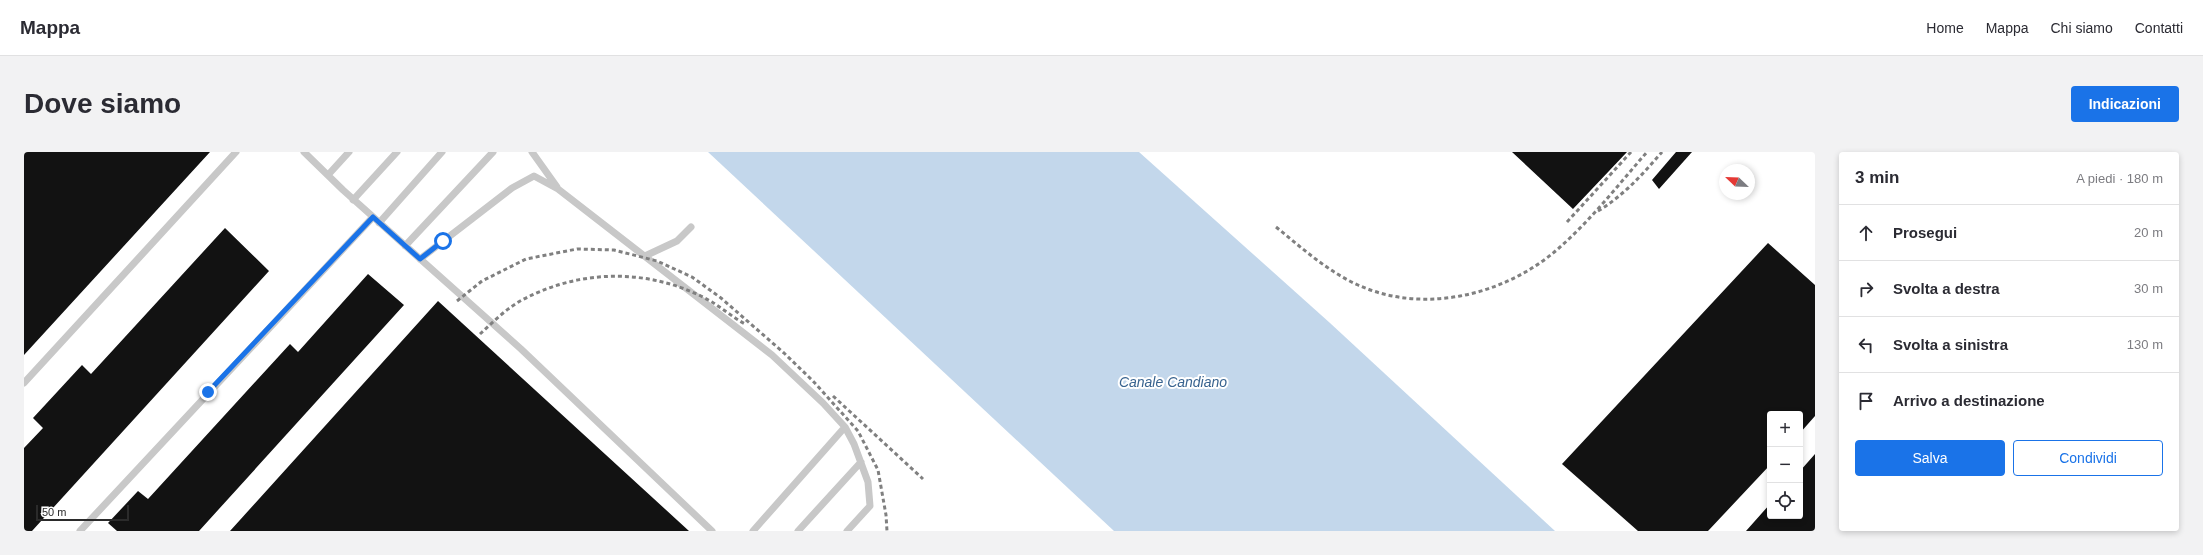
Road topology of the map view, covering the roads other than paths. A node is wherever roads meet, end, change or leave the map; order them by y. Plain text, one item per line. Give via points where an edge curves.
1 (236, 152) edge
2 (304, 152) edge
3 (349, 152) edge
4 (397, 152) edge
5 (442, 152) edge
6 (493, 152) edge
7 (532, 152) edge
8 (328, 175) junction
9 (558, 189) junction
10 (353, 200) junction
11 (373, 217) junction
12 (379, 223) junction
13 (691, 227) dead end
14 (405, 246) junction
15 (646, 256) junction
16 (420, 259) junction
17 (24, 383) edge
18 (845, 427) junction
19 (861, 462) junction
20 (80, 531) edge
21 (712, 531) edge
22 (753, 531) edge
23 (798, 531) edge
24 (848, 531) edge

1 - 17 lane
2 - 8 lane
3 - 8 lane
4 - 10 lane
5 - 12 lane
6 - 14 lane
7 - 9 lane
8 - 10 lane
9 - 15 lane
9 - 16 lane via 534,176 512,188
10 - 11 lane
11 - 12 lane
11 - 20 lane
12 - 14 lane
13 - 15 lane via 678,240
14 - 16 lane
15 - 18 lane via 772,355
16 - 21 lane via 521,349
18 - 19 lane
18 - 22 lane
19 - 23 lane
19 - 24 lane via 868,482 870,506

